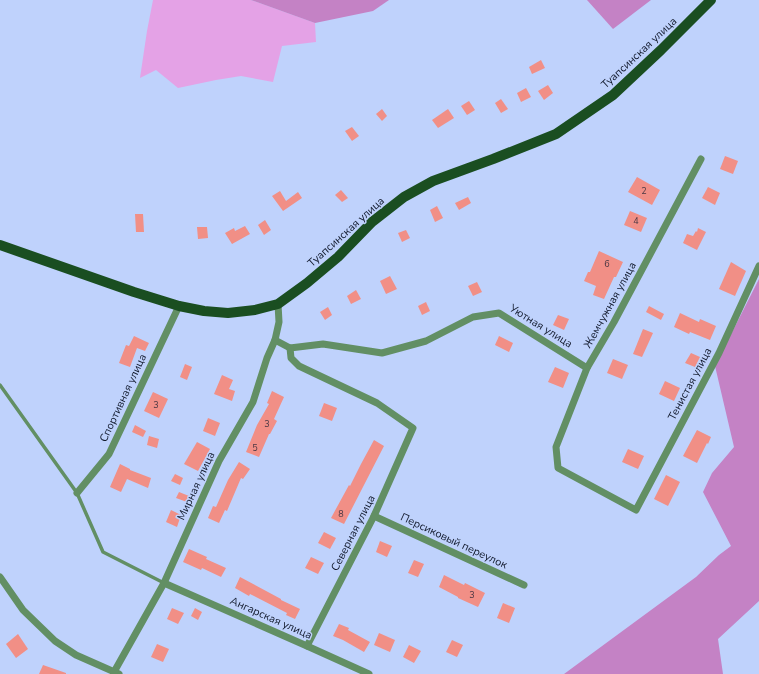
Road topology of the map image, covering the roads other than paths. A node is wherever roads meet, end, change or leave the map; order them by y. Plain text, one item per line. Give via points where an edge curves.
1 (711, 0) edge
2 (701, 159) dead end
3 (0, 245) edge
4 (759, 266) edge
5 (278, 304) junction
6 (179, 306) junction
7 (275, 340) junction
8 (290, 348) junction
9 (587, 368) junction
10 (0, 385) edge
11 (558, 468) joint
12 (77, 493) junction
13 (374, 516) junction
14 (0, 577) edge
15 (164, 583) junction
16 (524, 585) dead end
17 (307, 646) junction
18 (116, 673) edge
19 (369, 674) edge

1 - 5 main road, Туапсинская улица via 613,95 556,134 434,181 404,198 372,222 307,283
2 - 9 street, Жемчужная улица
3 - 6 main road, Туапсинская улица
4 - 11 street, Тенистая улица via 719,353 636,510
5 - 6 main road, Туапсинская улица via 228,313
5 - 7 street, Мирная улица via 279,322
6 - 12 street, Спортивная улица via 109,454
7 - 8 street
7 - 15 street, Мирная улица via 253,402 219,461
8 - 9 street, Уютная улица via 323,344 382,353 426,341 474,317 499,313
8 - 13 street, Северная улица via 291,358 299,366 377,404 413,428
9 - 11 street, Жемчужная улица via 556,447
10 - 12 lane
12 - 15 lane via 103,552
13 - 16 street, Персиковый переулок
13 - 17 street, Северная улица
14 - 18 street via 23,610 55,642 76,655
15 - 17 street, Ангарская улица
15 - 18 street, Мирная улица
17 - 19 street, Ангарская улица

